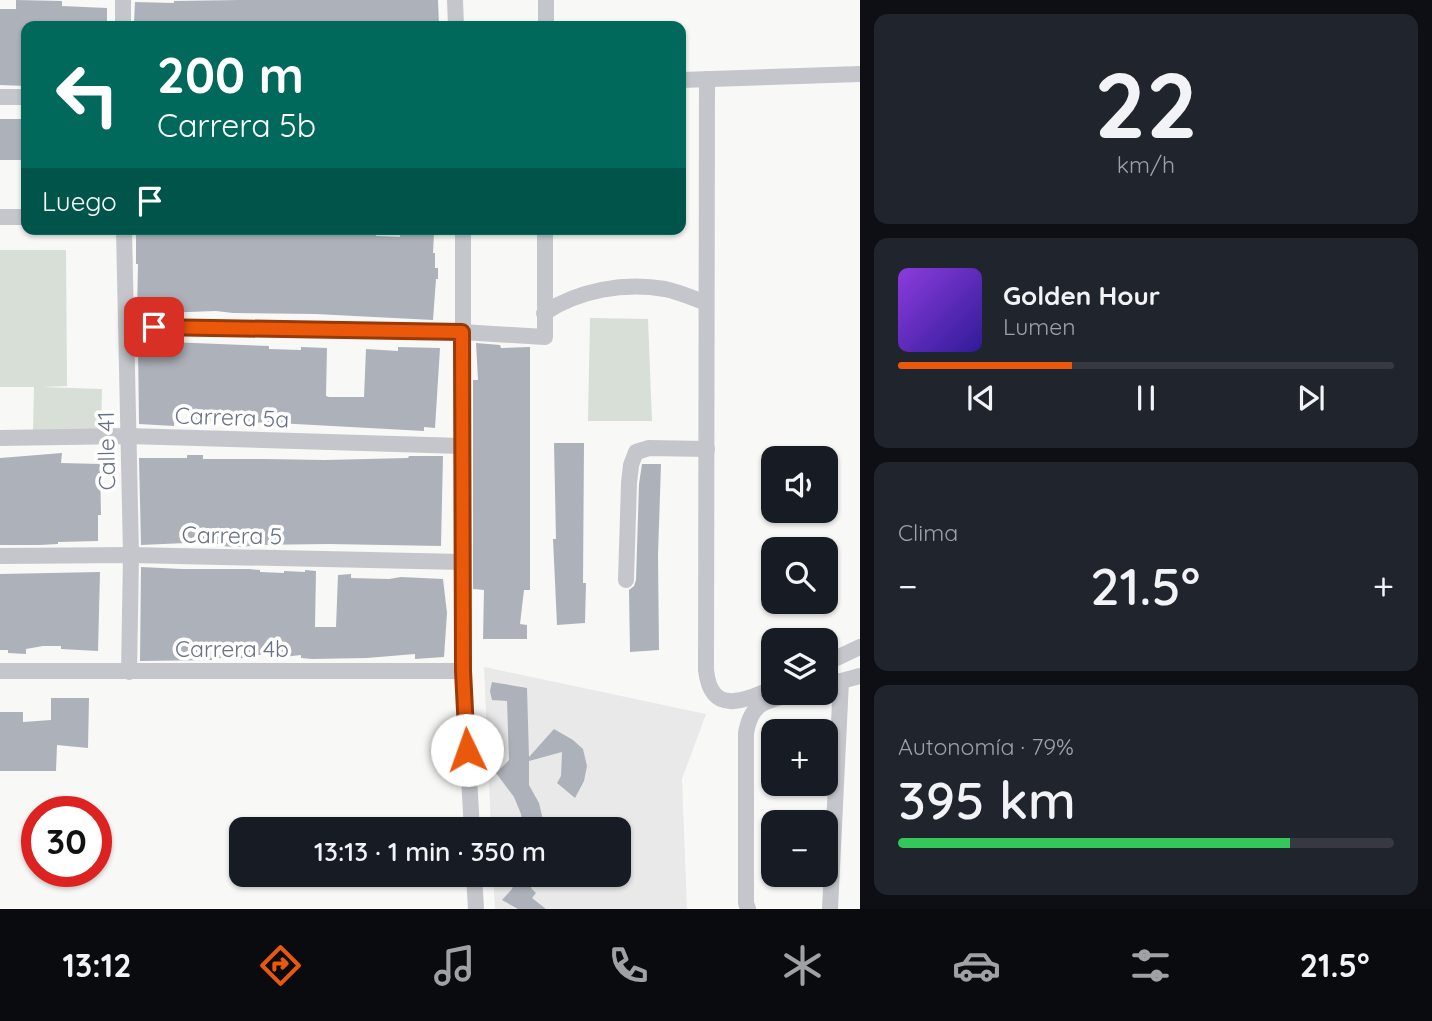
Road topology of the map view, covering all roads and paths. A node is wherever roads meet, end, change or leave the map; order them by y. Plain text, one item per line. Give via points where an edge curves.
1 (123, 0) edge
2 (455, 0) edge
3 (546, 0) edge
4 (122, 21) edge
5 (456, 21) edge
6 (546, 21) edge
7 (860, 74) edge
8 (707, 79) junction
9 (686, 80) edge
10 (0, 97) edge
11 (21, 97) edge
12 (0, 217) edge
13 (21, 217) edge
14 (124, 235) edge
15 (463, 235) edge
16 (545, 235) edge
17 (706, 303) junction
18 (544, 313) junction
19 (126, 327) junction
20 (462, 332) junction
21 (128, 436) junction
22 (0, 438) edge
23 (462, 446) junction
24 (707, 449) junction
25 (131, 555) junction
26 (0, 556) edge
27 (463, 562) junction
28 (626, 580) dead end
29 (860, 647) edge
30 (838, 657) edge
31 (0, 671) edge
32 (129, 671) junction
33 (463, 671) junction
34 (860, 676) edge
35 (838, 682) edge
36 (761, 693) edge
37 (761, 704) edge
38 (834, 705) edge
39 (471, 817) edge
40 (475, 887) edge
41 (476, 909) edge
42 (748, 909) edge
43 (830, 909) edge

1 - 4 street
2 - 5 street
3 - 6 street
7 - 8 street
8 - 9 street
8 - 17 street
10 - 11 street
12 - 13 street
14 - 19 street, Calle 41
15 - 20 street
16 - 18 street
17 - 18 street via 666,289 624,286 582,294
17 - 24 street
18 - 20 street via 545,337
19 - 20 street
19 - 21 street, Calle 41
20 - 23 street
21 - 22 street, Carrera 5a
21 - 23 street, Carrera 5a
21 - 25 street, Calle 41
23 - 27 street
24 - 28 street via 636,452 629,483
24 - 36 street via 708,683 722,701
25 - 26 street, Carrera 5
25 - 27 street, Carrera 5
25 - 32 street, Calle 41
27 - 33 street
29 - 30 street
31 - 32 street, Carrera 4b
32 - 33 street, Carrera 4b
33 - 39 street
34 - 35 street
37 - 42 street via 746,733
38 - 43 street
40 - 41 street

